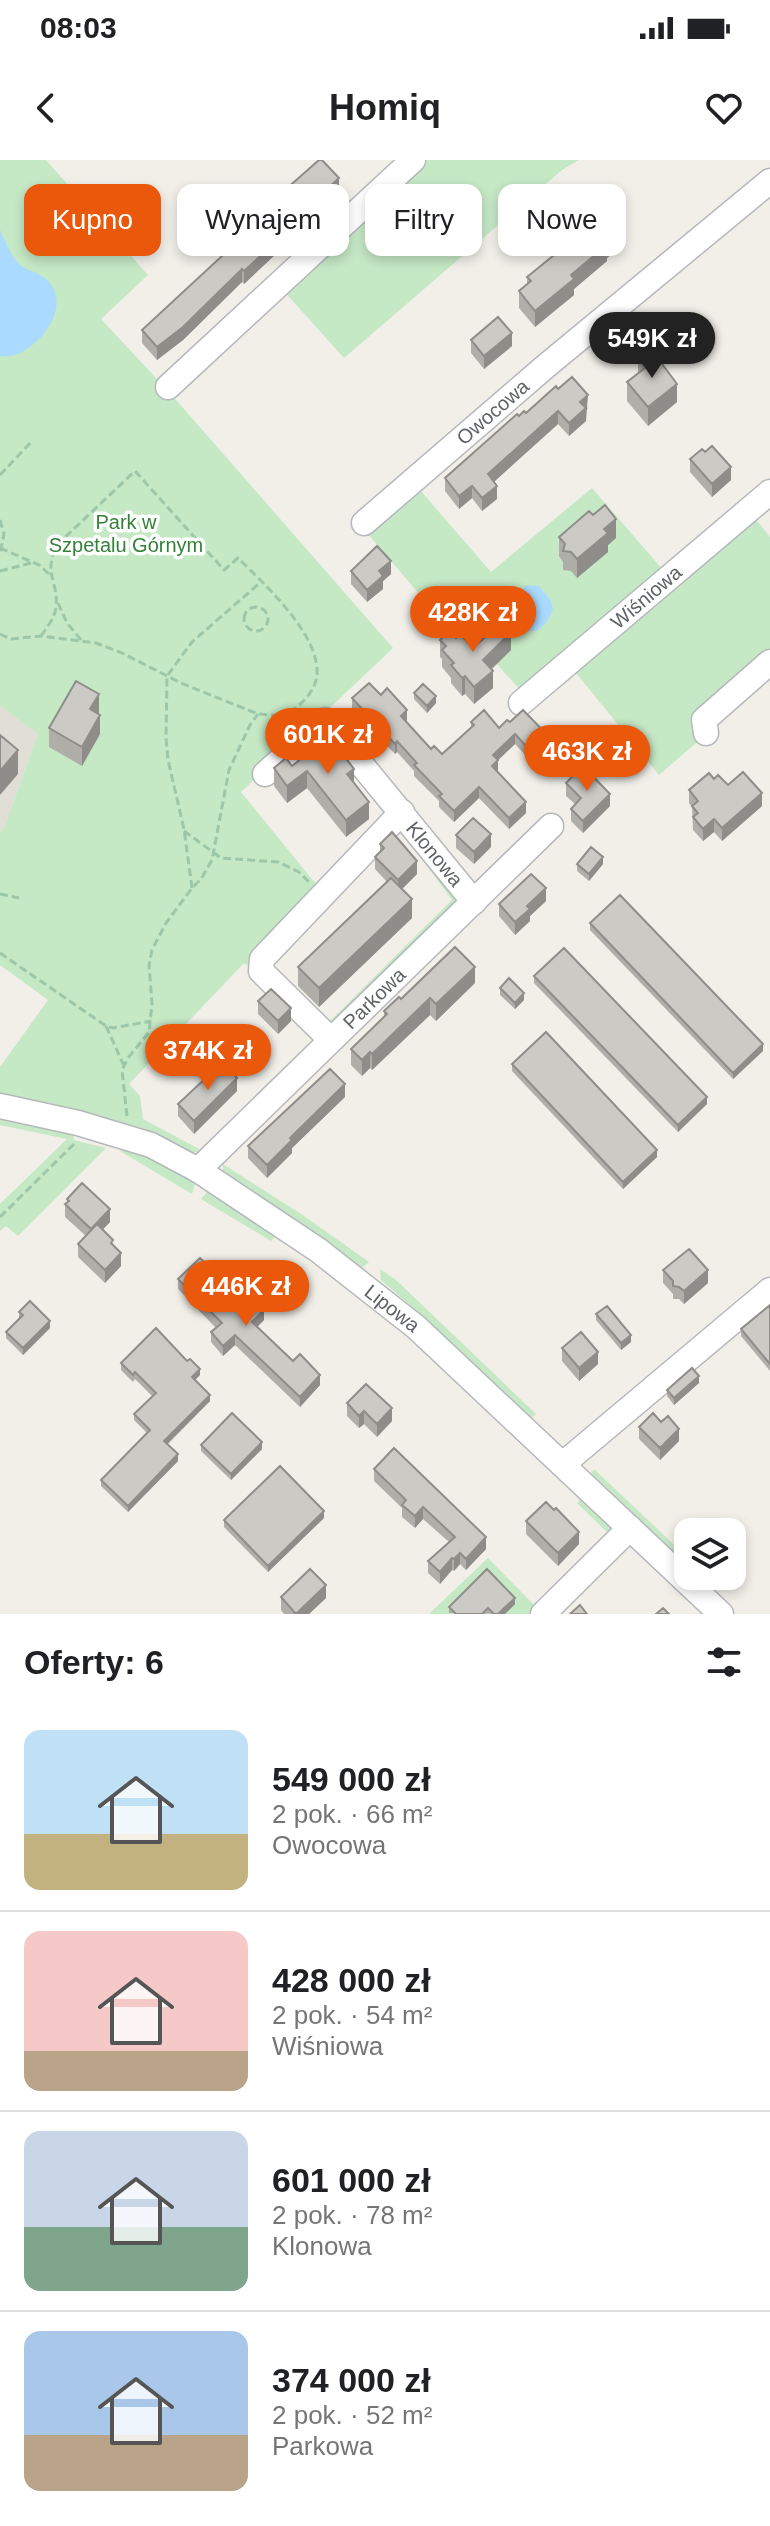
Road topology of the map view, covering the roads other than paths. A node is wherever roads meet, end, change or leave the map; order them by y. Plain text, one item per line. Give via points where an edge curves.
1 (413, 160) edge
2 (770, 181) edge
3 (168, 387) dead end
4 (770, 492) edge
5 (364, 523) dead end
6 (770, 662) edge
7 (521, 703) dead end
8 (706, 733) dead end
9 (265, 774) dead end
10 (402, 812) junction
11 (551, 826) dead end
12 (474, 902) junction
13 (331, 1040) junction
14 (0, 1106) edge
15 (198, 1170) junction
16 (770, 1290) edge
17 (563, 1464) junction
18 (630, 1528) junction
19 (543, 1614) edge
20 (721, 1614) edge

1 - 3 street
2 - 5 street, Owocowa
4 - 7 street, Wiśniowa
6 - 8 street via 704,720
9 - 10 street, Klonowa via 325,720
10 - 12 street, Klonowa
10 - 13 street via 273,944 260,964 274,986
11 - 12 street, Parkowa
12 - 13 street, Parkowa
13 - 15 street, Parkowa
14 - 15 street, Lipowa via 124,1135
15 - 17 street, Lipowa via 382,1298
16 - 17 street
17 - 18 street, Lipowa
18 - 19 street
18 - 20 street, Lipowa

